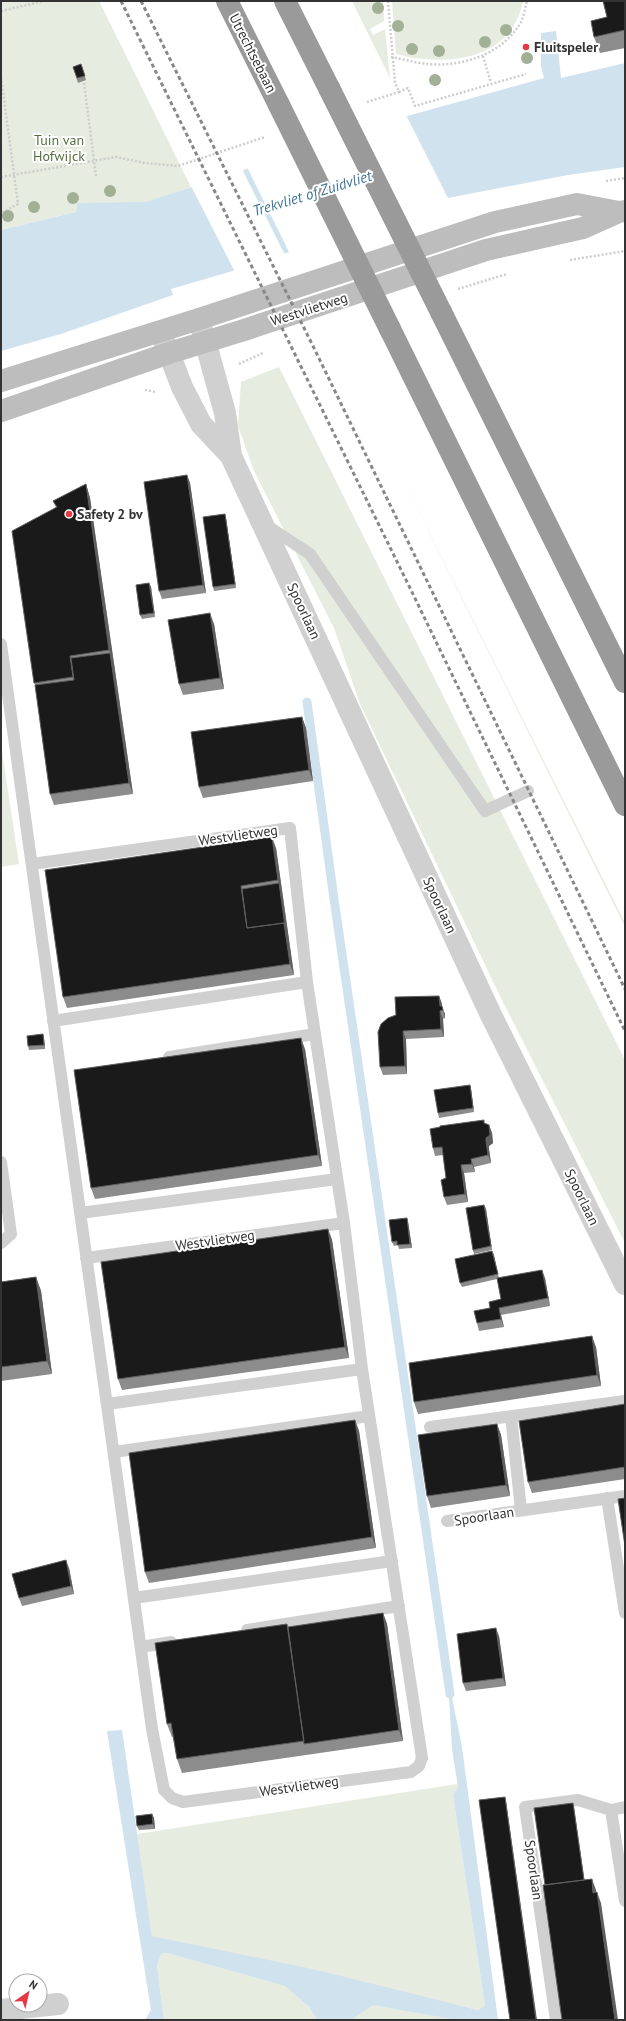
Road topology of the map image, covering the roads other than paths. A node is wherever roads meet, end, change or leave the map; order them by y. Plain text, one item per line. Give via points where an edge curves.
1 (227, 1) edge
2 (285, 1) edge
3 (622, 212) edge
4 (199, 319) junction
5 (160, 330) junction
6 (206, 342) junction
7 (169, 353) junction
8 (1, 381) edge
9 (1, 411) edge
10 (231, 456) junction
11 (263, 523) junction
12 (1, 644) edge
13 (625, 682) edge
14 (528, 791) dead end
15 (625, 805) edge
16 (32, 864) junction
17 (307, 982) junction
18 (53, 1021) junction
19 (315, 1034) junction
20 (161, 1058) edge
21 (76, 1071) edge
22 (61, 1074) junction
23 (1, 1162) edge
24 (338, 1180) junction
25 (80, 1213) junction
26 (344, 1223) junction
27 (1, 1243) edge
28 (86, 1258) junction
29 (625, 1284) edge
30 (362, 1369) junction
31 (625, 1401) edge
32 (107, 1404) junction
33 (369, 1416) junction
34 (512, 1416) junction
35 (430, 1427) dead end
36 (114, 1452) junction
37 (625, 1496) edge
38 (607, 1498) junction
39 (521, 1510) junction
40 (447, 1521) dead end
41 (392, 1561) junction
42 (134, 1598) junction
43 (399, 1606) junction
44 (625, 1613) edge
45 (235, 1632) edge
46 (180, 1641) edge
47 (141, 1647) junction
48 (625, 1807) edge
49 (611, 1810) junction
50 (625, 1901) edge
51 (58, 2004) dead end
52 (1, 2010) edge
53 (556, 2020) edge

1 - 15 highway, Utrechtsebaan, bridge
2 - 13 highway, bridge
3 - 4 street, Westvlietweg via 577,204 495,222
3 - 6 street, Westvlietweg via 583,228 486,250
4 - 5 street, Westvlietweg
4 - 6 street, Spoorlaan
5 - 7 street, Spoorlaan
5 - 8 street, Westvlietweg
6 - 7 street, Westvlietweg
6 - 10 street, Spoorlaan via 225,414
7 - 9 street, Westvlietweg
7 - 10 street, Spoorlaan via 182,387 201,424
10 - 11 street, Spoorlaan
11 - 14 lane via 310,554 485,811
11 - 29 street, Spoorlaan via 490,1013
12 - 16 lane, Westvlietweg
16 - 17 lane, Westvlietweg via 290,828
16 - 18 lane, Westvlietweg
17 - 18 lane
17 - 19 lane, Westvlietweg
18 - 22 lane, Westvlietweg
19 - 20 lane
19 - 24 lane, Westvlietweg
21 - 22 lane
22 - 25 lane, Westvlietweg
23 - 27 lane via 11,1234
24 - 25 lane
24 - 26 lane, Westvlietweg
25 - 28 lane, Westvlietweg
26 - 28 lane, Westvlietweg
26 - 30 lane, Westvlietweg
28 - 32 lane, Westvlietweg
30 - 32 lane
30 - 33 lane, Westvlietweg
31 - 34 lane
32 - 36 lane, Westvlietweg
33 - 36 lane
33 - 41 lane, Westvlietweg
34 - 35 lane
34 - 39 lane, Spoorlaan
36 - 42 lane, Westvlietweg
37 - 38 lane, Spoorlaan
38 - 39 lane, Spoorlaan
38 - 44 lane
39 - 40 lane, Spoorlaan
41 - 42 lane
41 - 43 lane, Westvlietweg
42 - 47 lane, Westvlietweg
43 - 45 lane
43 - 47 lane, Westvlietweg via 422,1758 419,1766 411,1772 183,1802 172,1798 164,1790 152,1729
46 - 47 lane
48 - 49 lane, Spoorlaan
49 - 50 lane
49 - 53 lane, Spoorlaan via 578,1800 525,1807
51 - 52 street

